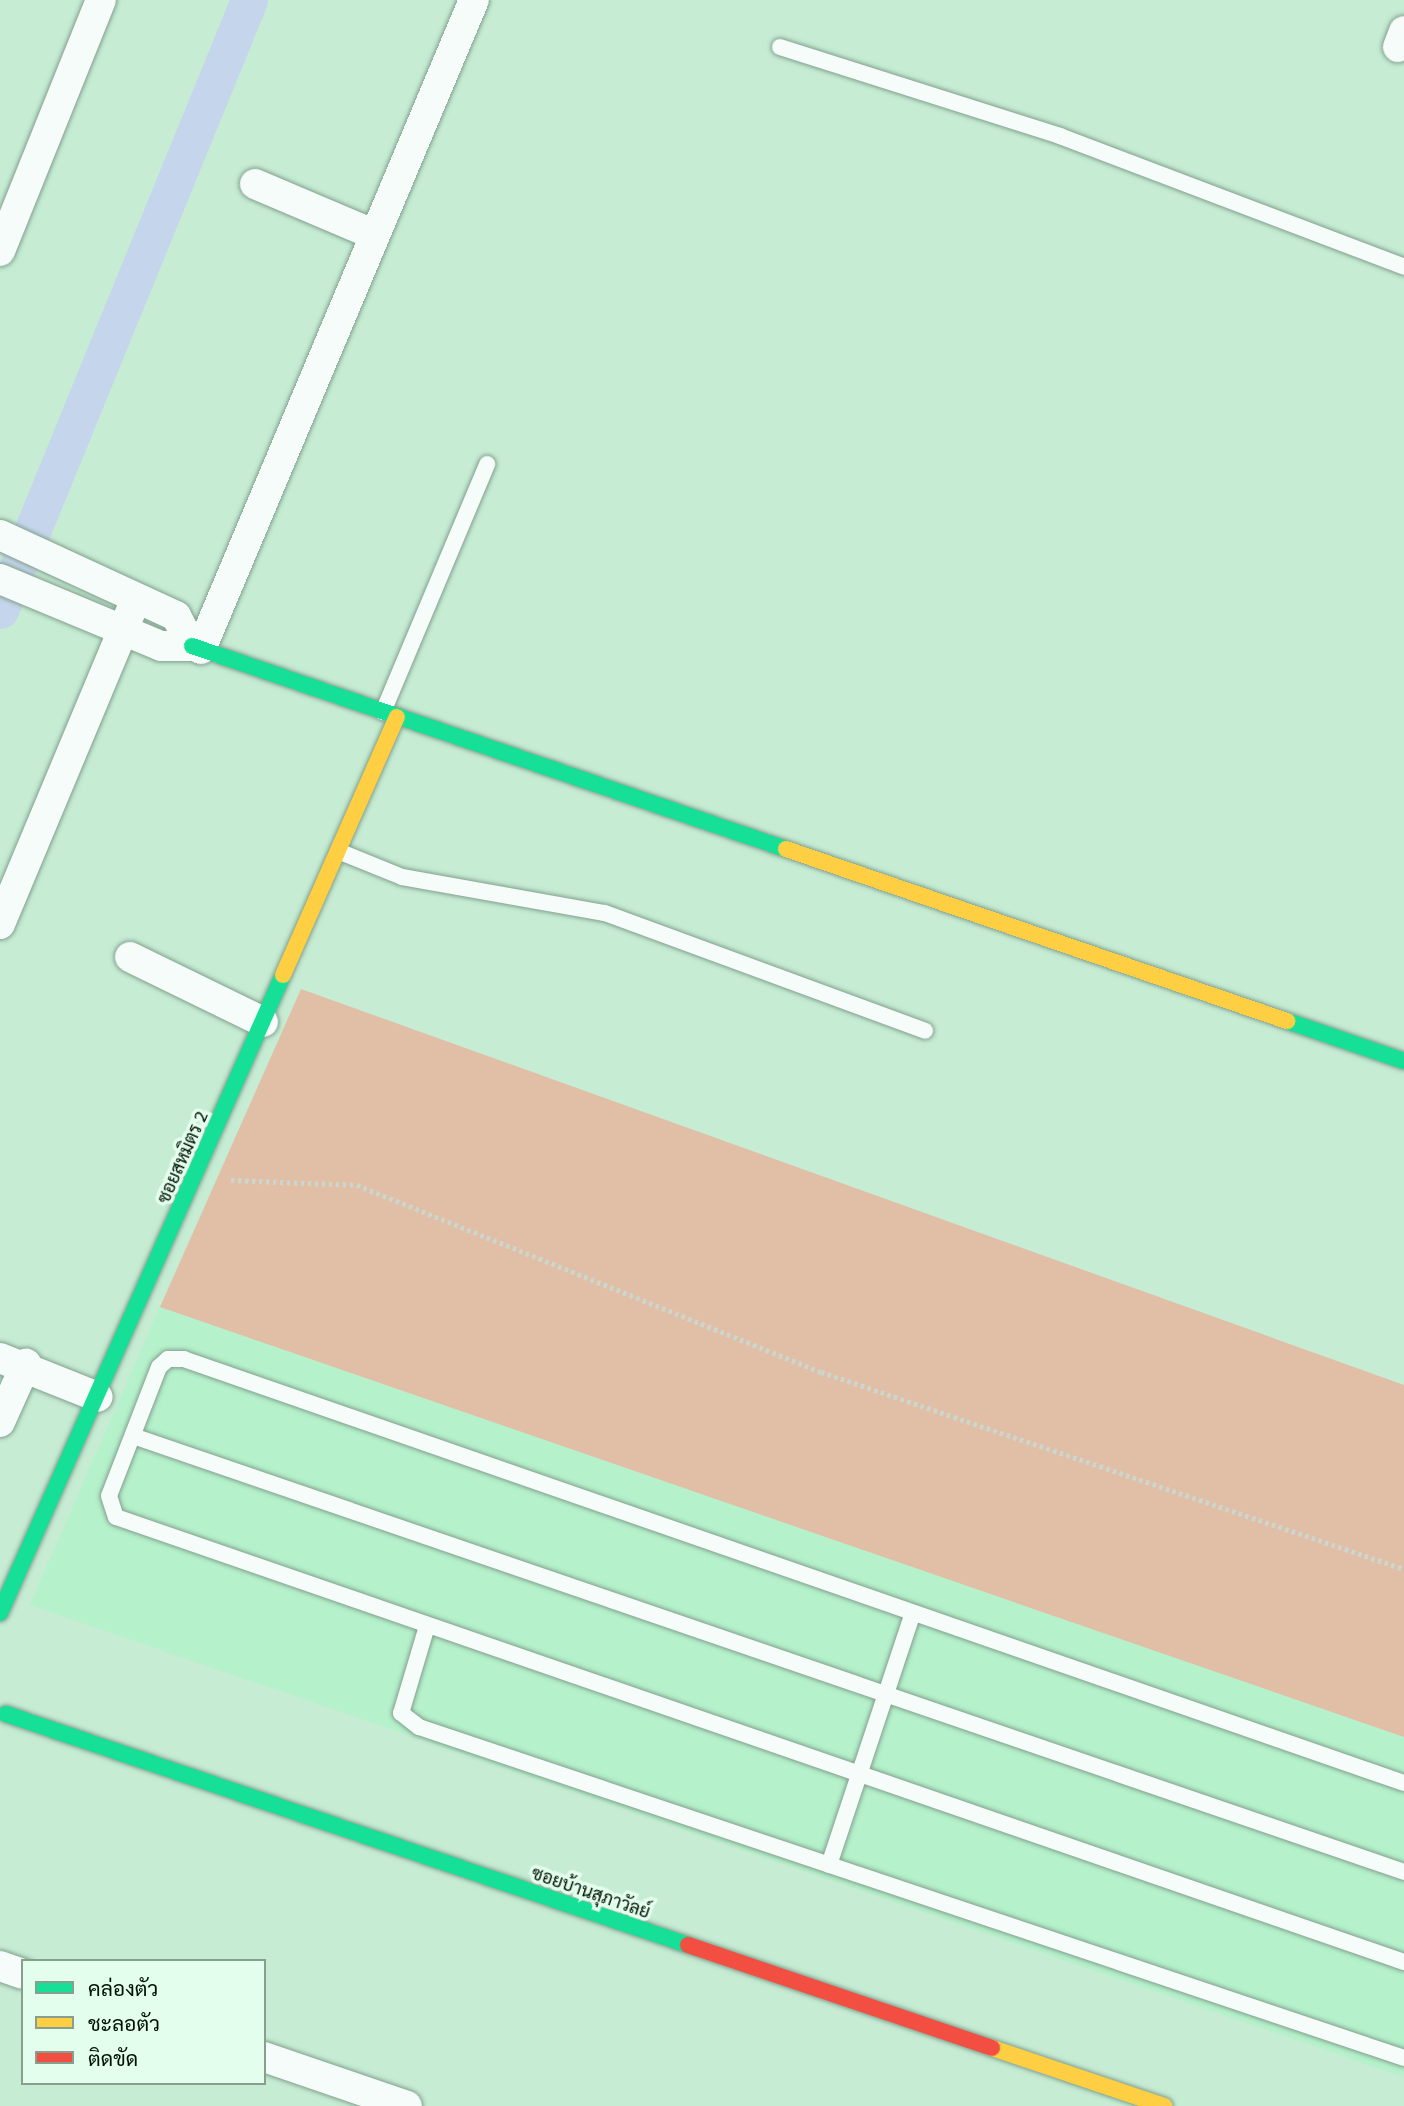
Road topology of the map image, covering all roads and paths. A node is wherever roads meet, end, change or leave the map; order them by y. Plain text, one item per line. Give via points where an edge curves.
1 (102, 0) edge
2 (474, 0) edge
3 (780, 47) dead end
4 (255, 184) dead end
5 (373, 234) junction
6 (0, 251) edge
7 (1404, 267) edge
8 (487, 464) dead end
9 (0, 535) edge
10 (0, 579) edge
11 (136, 599) junction
12 (122, 629) junction
13 (197, 648) junction
14 (390, 715) junction
15 (338, 852) junction
16 (0, 924) edge
17 (130, 957) dead end
18 (263, 1022) junction
19 (925, 1031) dead end
20 (1404, 1061) edge
21 (193, 1180) junction
22 (13, 1361) edge
23 (98, 1396) junction
24 (0, 1422) edge
25 (133, 1436) junction
26 (1404, 1569) edge
27 (0, 1613) edge
28 (912, 1615) junction
29 (428, 1626) junction
30 (886, 1696) junction
31 (6, 1714) dead end
32 (862, 1776) junction
33 (1404, 1783) edge
34 (829, 1865) junction
35 (1404, 1872) edge
36 (1404, 1962) edge
37 (0, 1966) edge
38 (21, 1973) edge
39 (266, 2058) edge
40 (1404, 2058) edge
41 (407, 2106) edge
42 (1164, 2106) edge

1 - 6 street
2 - 5 street
3 - 7 lane via 1060,136
4 - 5 street
5 - 13 street
8 - 14 lane
9 - 11 street
10 - 12 street
11 - 12 street
11 - 13 street via 176,616
12 - 13 street via 161,646
12 - 16 street
13 - 14 street
14 - 15 street, ซอยสหมิตร 2
14 - 20 street
15 - 18 street, ซอยสหมิตร 2
15 - 19 lane via 402,877 606,913
17 - 18 street
18 - 21 street, ซอยสหมิตร 2
21 - 23 street, ซอยสหมิตร 2
21 - 26 path via 357,1185 821,1373
22 - 23 street
22 - 24 street
23 - 27 street, ซอยสหมิตร 2
25 - 28 lane via 159,1367 168,1359 184,1359
25 - 29 lane via 109,1496 116,1517
25 - 30 lane
28 - 30 lane
28 - 33 lane
29 - 32 lane
29 - 34 lane via 402,1720
30 - 32 lane
30 - 35 lane
31 - 42 street, ซอยบ้านสุภาวัลย์
32 - 34 lane
32 - 36 lane
34 - 40 lane
37 - 38 street
39 - 41 street

